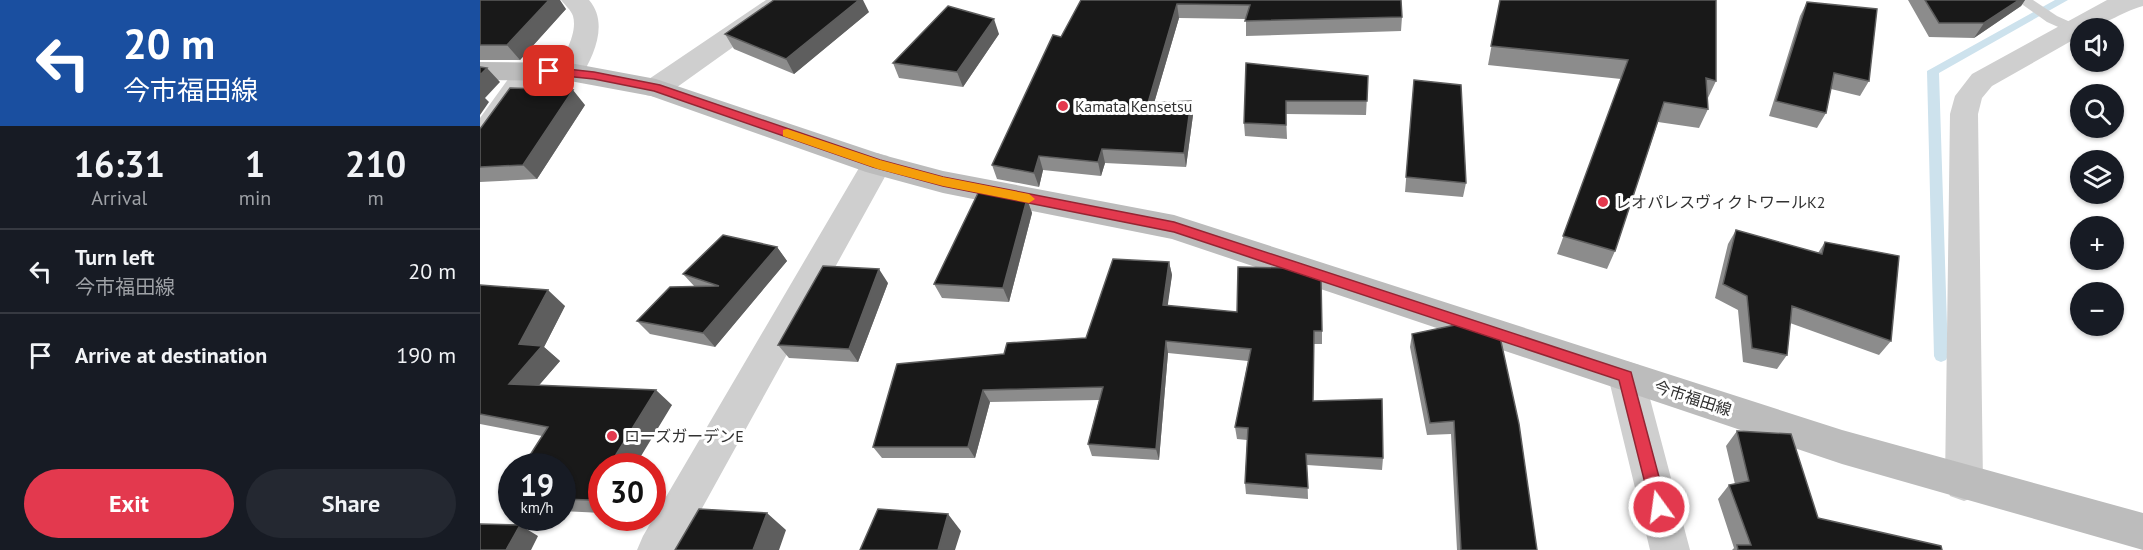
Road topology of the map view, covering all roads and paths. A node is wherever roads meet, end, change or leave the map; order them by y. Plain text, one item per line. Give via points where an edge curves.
1 (574, 0) edge
2 (783, 0) edge
3 (2023, 0) edge
4 (2138, 0) edge
5 (2063, 24) junction
6 (529, 70) junction
7 (480, 71) edge
8 (570, 72) junction
9 (656, 88) junction
10 (480, 139) edge
11 (878, 164) junction
12 (1626, 376) junction
13 (1965, 483) junction
14 (2143, 532) edge
15 (657, 550) edge
16 (1670, 550) edge

1 - 8 street via 582,6 588,26
2 - 9 street
3 - 5 lane
4 - 5 street
5 - 13 street via 1982,80 1969,96 1964,114
6 - 7 main road, 今市福田線
6 - 8 main road, 今市福田線
6 - 10 street
8 - 9 main road, 今市福田線
9 - 11 main road, 今市福田線
11 - 12 main road, 今市福田線 via 943,182 1174,227
11 - 15 street
12 - 13 main road, 今市福田線
12 - 16 street
13 - 14 main road, 今市福田線

